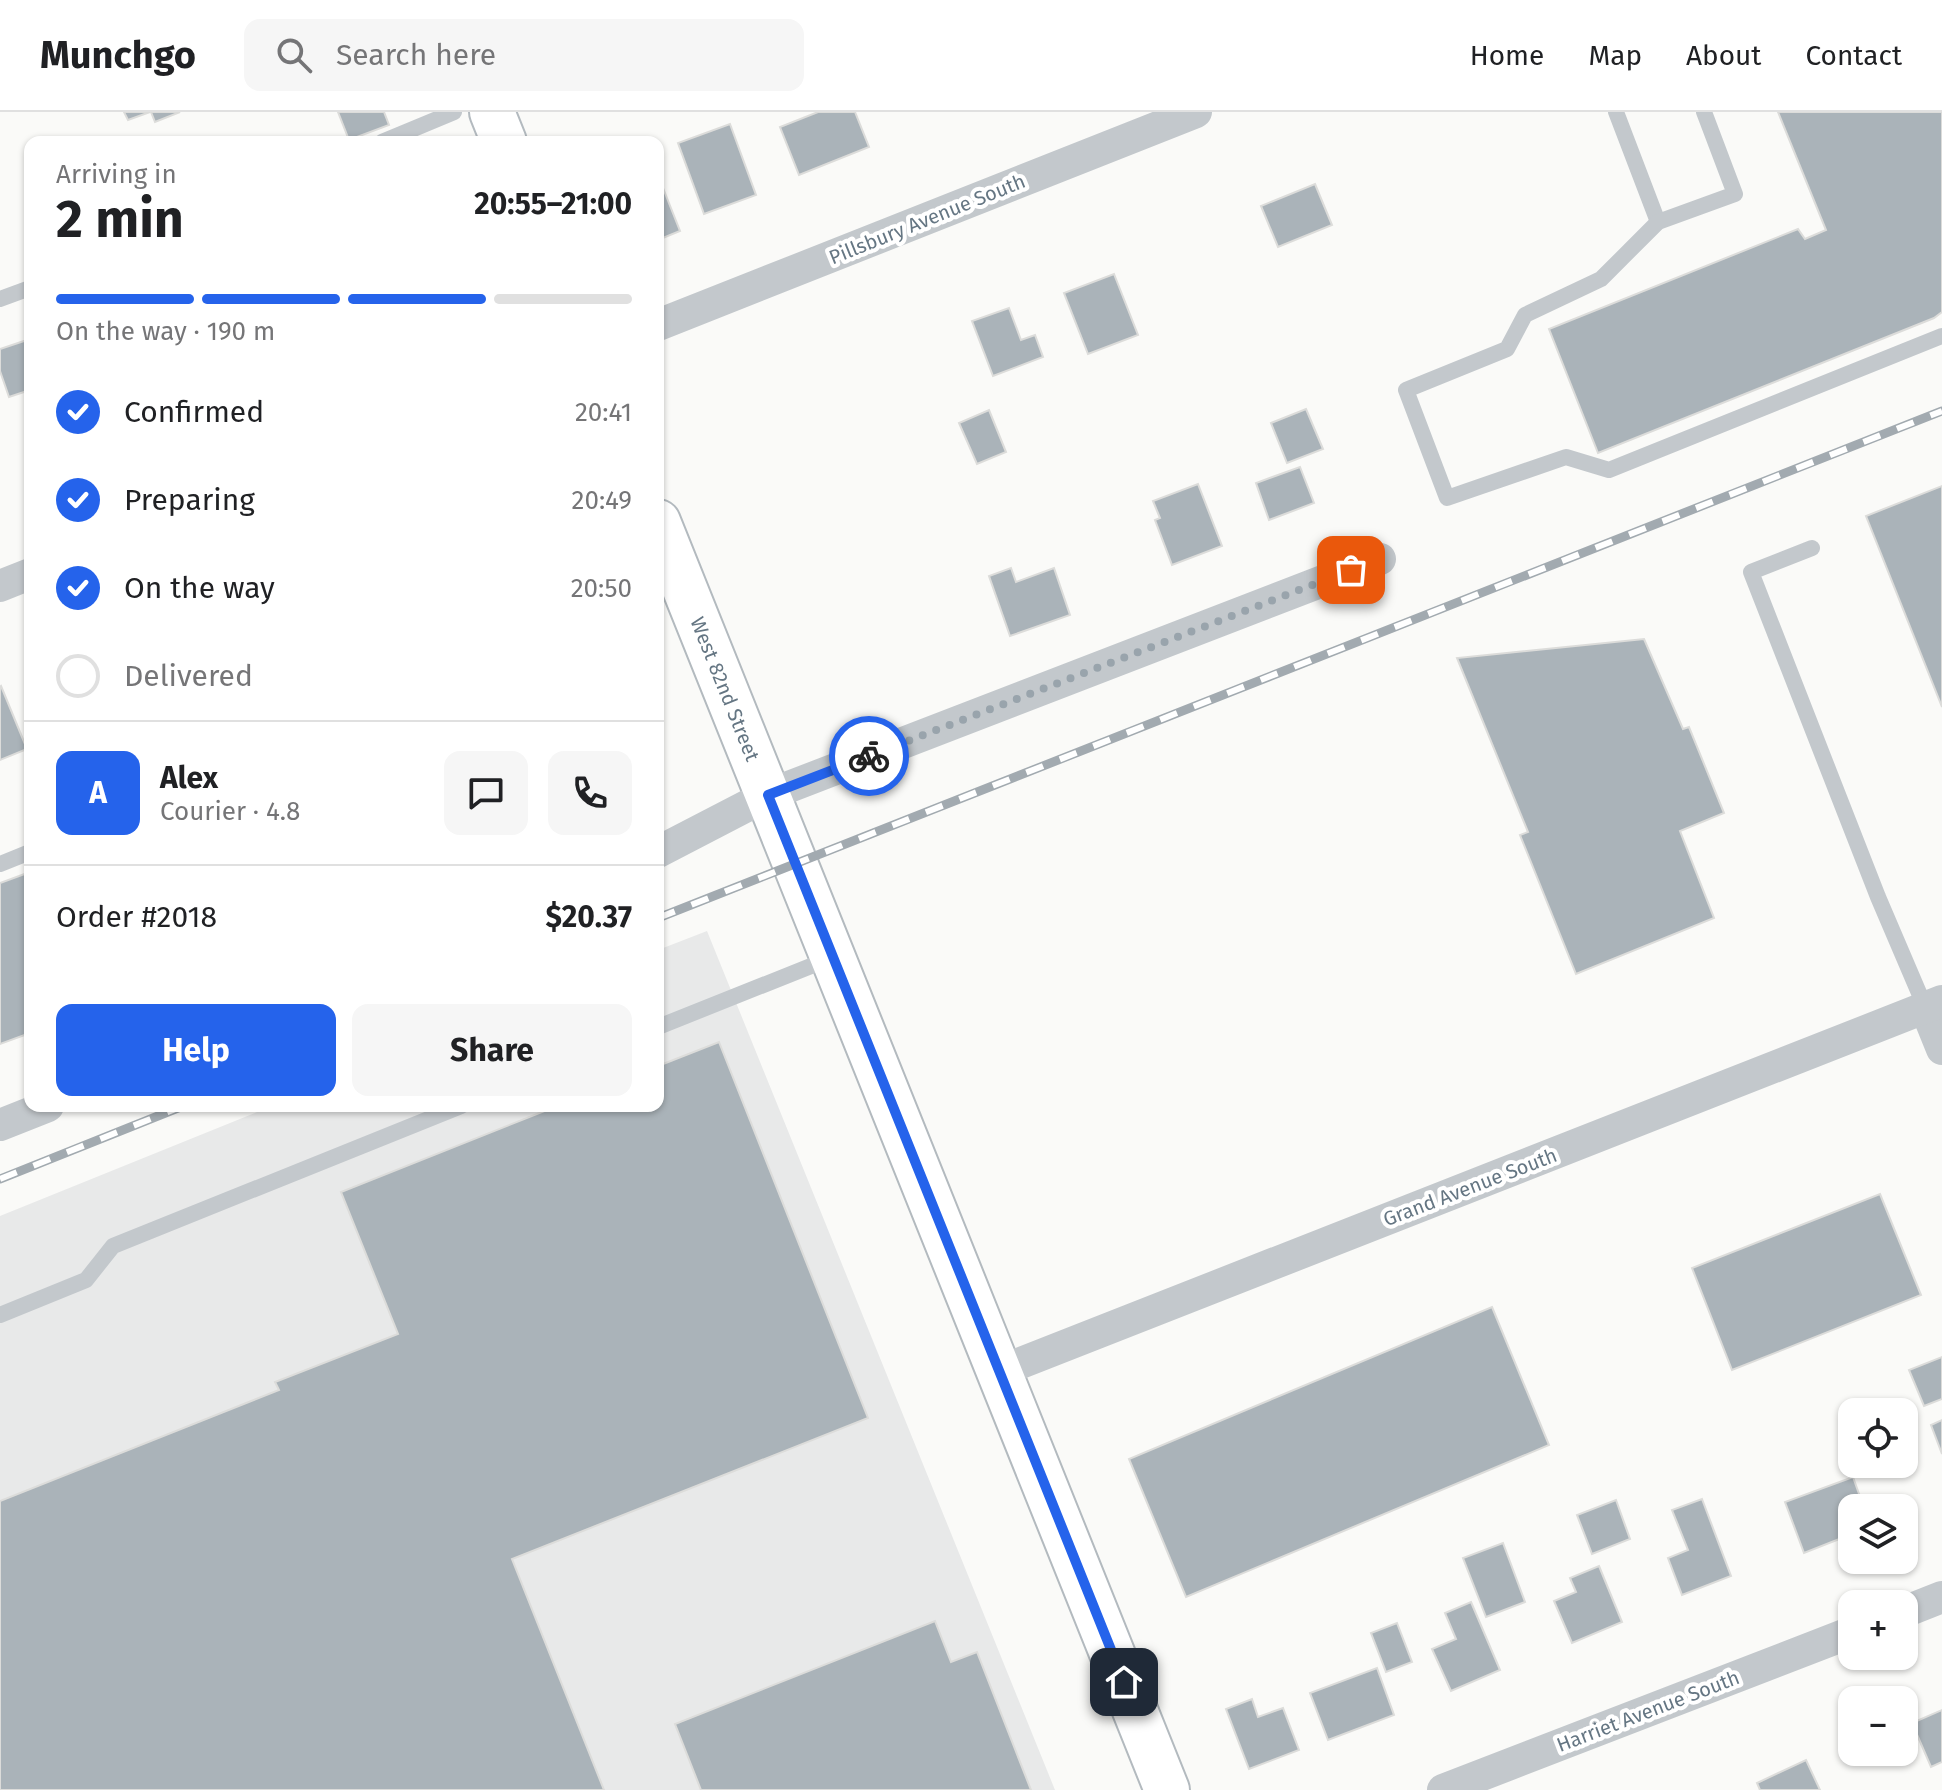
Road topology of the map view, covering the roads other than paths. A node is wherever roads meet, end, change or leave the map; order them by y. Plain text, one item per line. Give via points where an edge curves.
1 (454, 112) edge
2 (492, 112) edge
3 (1196, 112) edge
4 (1616, 112) edge
5 (1704, 112) edge
6 (396, 136) edge
7 (502, 136) edge
8 (1658, 222) junction
9 (24, 290) edge
10 (0, 299) edge
11 (664, 323) edge
12 (1942, 336) edge
13 (664, 543) edge
14 (1812, 548) dead end
15 (1380, 559) dead end
16 (24, 576) edge
17 (0, 586) edge
18 (768, 795) junction
19 (664, 849) edge
20 (24, 854) edge
21 (0, 864) edge
22 (833, 957) junction
23 (1934, 1004) edge
24 (664, 1025) edge
25 (1942, 1049) edge
26 (33, 1112) edge
27 (446, 1112) edge
28 (0, 1125) edge
29 (0, 1315) edge
30 (998, 1372) junction
31 (1942, 1597) edge
32 (1918, 1606) edge
33 (1838, 1637) edge
34 (1167, 1790) edge
35 (1443, 1790) edge

1 - 6 lane
2 - 7 street
3 - 11 street, Pillsbury Avenue South
4 - 8 lane
5 - 8 lane via 1735,194
8 - 12 lane via 1601,279 1525,315 1507,349 1406,390 1447,498 1566,457 1609,470
9 - 10 lane
13 - 18 street, West 82nd Street via 678,593
14 - 23 lane via 1751,572 1878,897
15 - 18 street
16 - 17 street
18 - 19 street
18 - 22 street, West 82nd Street
20 - 21 lane
22 - 24 lane
22 - 30 street, West 82nd Street
23 - 25 street
23 - 30 street, Grand Avenue South
26 - 28 street
27 - 29 lane via 113,1246 86,1280
30 - 34 street, West 82nd Street
31 - 32 street
33 - 35 street, Harriet Avenue South

